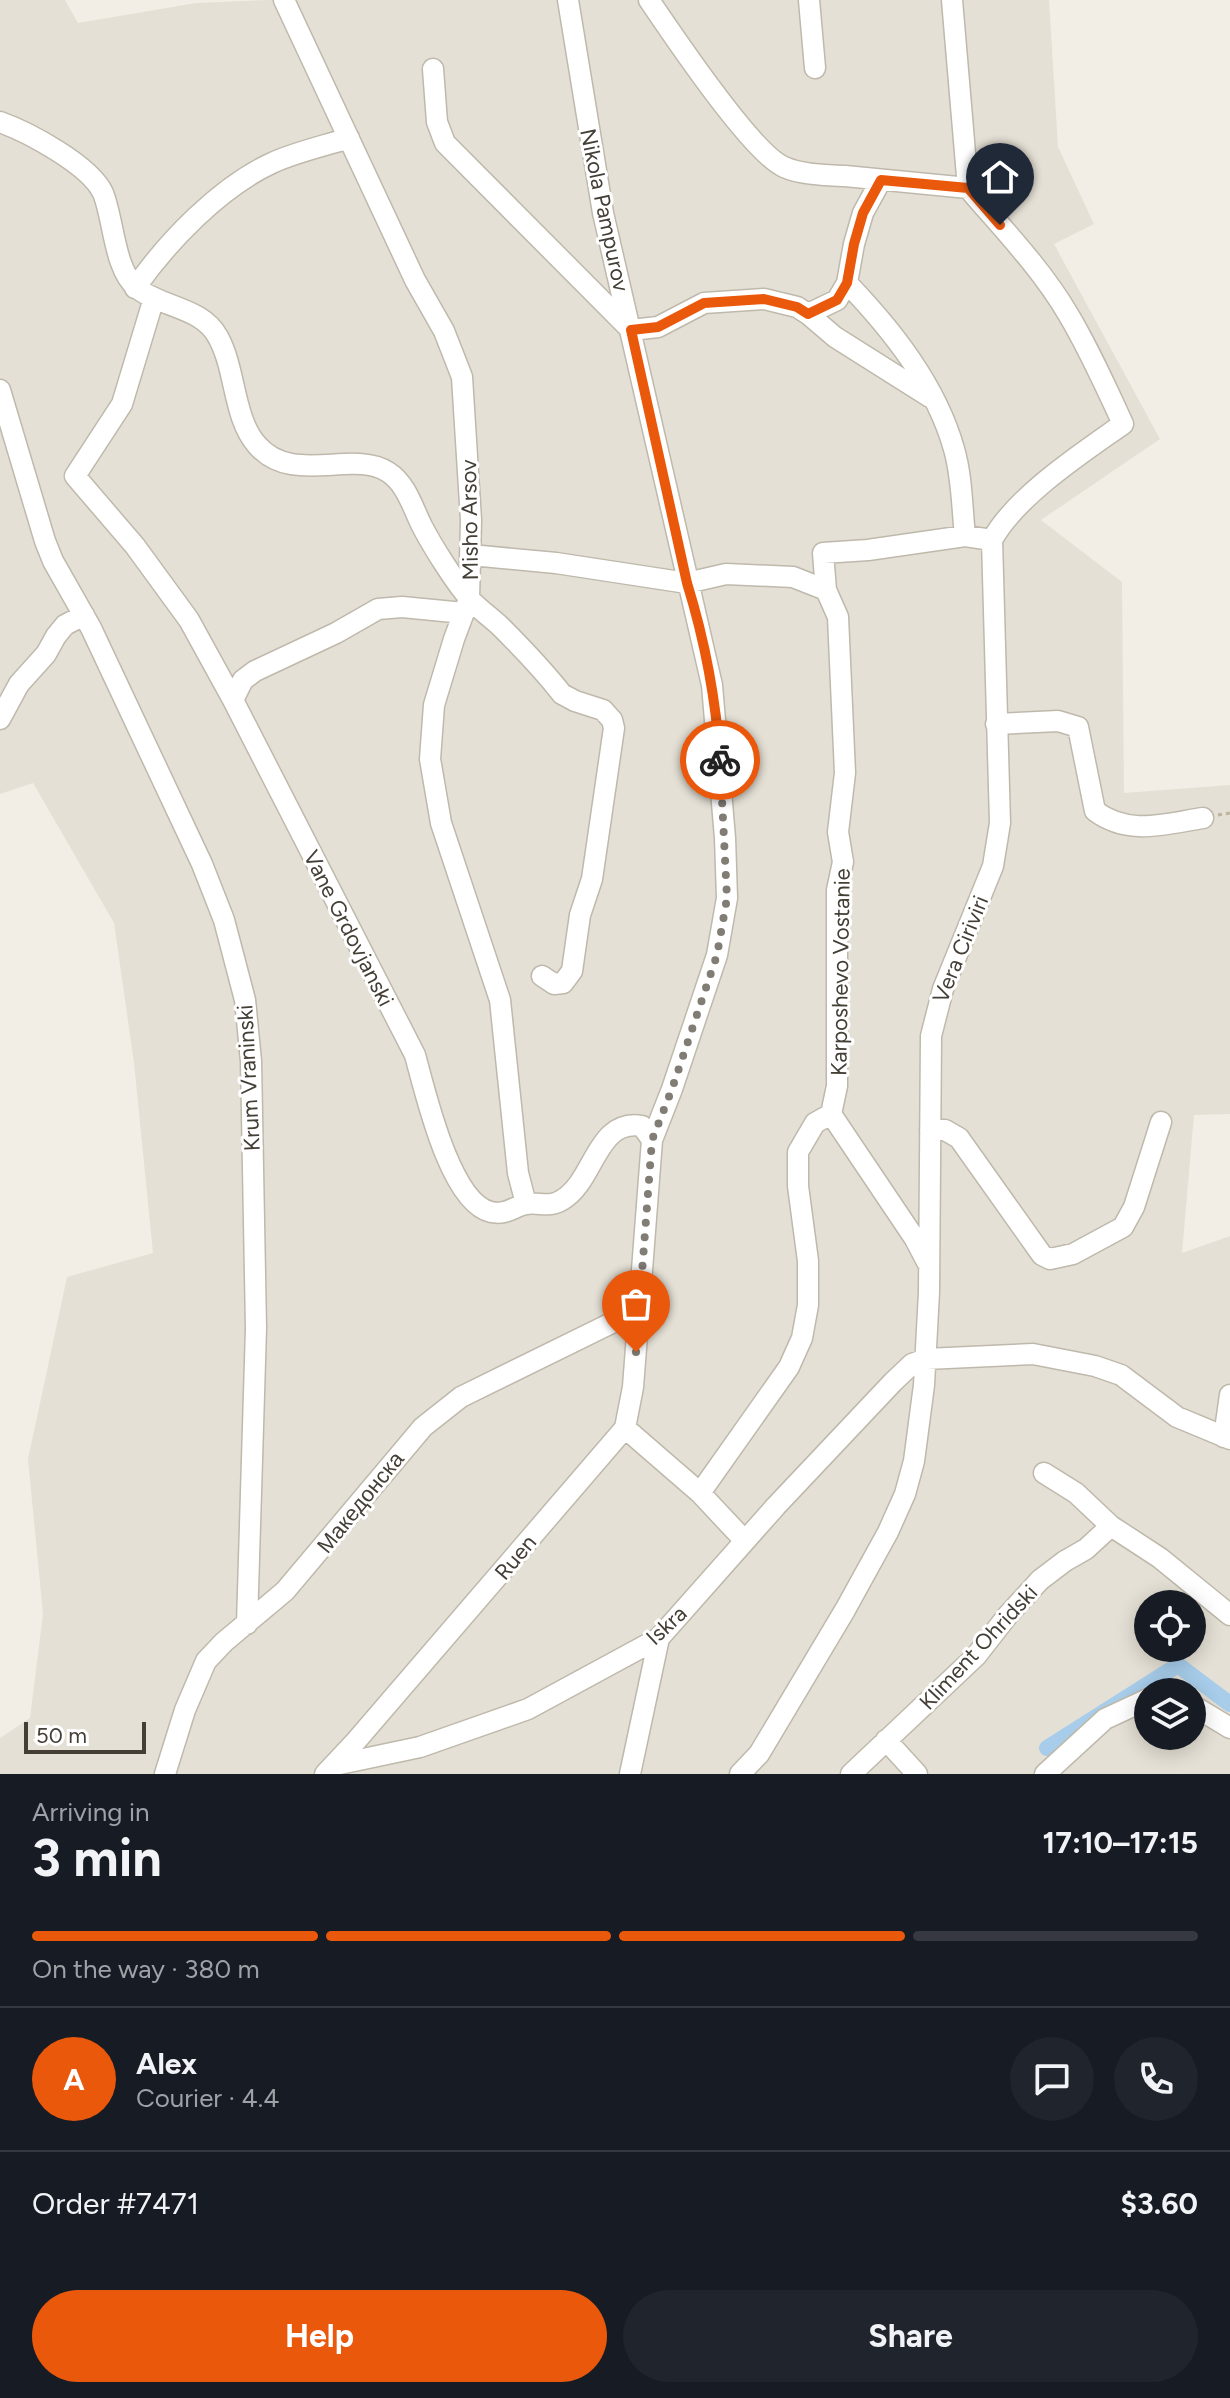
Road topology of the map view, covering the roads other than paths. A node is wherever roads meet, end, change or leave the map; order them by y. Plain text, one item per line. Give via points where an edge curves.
1 (568, 0) edge
2 (649, 0) edge
3 (809, 0) edge
4 (952, 0) edge
5 (284, 1) edge
6 (815, 68) dead end
7 (433, 69) dead end
8 (0, 122) edge
9 (349, 138) junction
10 (881, 180) junction
11 (968, 188) junction
12 (847, 283) junction
13 (135, 288) junction
14 (154, 298) junction
15 (808, 314) junction
16 (631, 330) junction
17 (0, 390) edge
18 (934, 398) junction
19 (965, 536) junction
20 (992, 540) junction
21 (471, 555) junction
22 (687, 583) junction
23 (826, 590) junction
24 (467, 606) junction
25 (84, 615) junction
26 (233, 700) junction
27 (0, 719) edge
28 (996, 724) junction
29 (1203, 818) dead end
30 (542, 976) dead end
31 (831, 1114) junction
32 (1161, 1122) dead end
33 (930, 1130) junction
34 (652, 1140) junction
35 (526, 1204) junction
36 (928, 1266) junction
37 (638, 1310) junction
38 (926, 1359) junction
39 (1230, 1395) edge
40 (625, 1428) junction
41 (1227, 1438) edge
42 (1044, 1473) dead end
43 (700, 1493) junction
44 (1111, 1526) junction
45 (745, 1541) junction
46 (1230, 1615) edge
47 (247, 1624) junction
48 (659, 1638) junction
49 (1134, 1706) edge
50 (1206, 1713) edge
51 (1230, 1728) edge
52 (886, 1740) junction
53 (331, 1771) edge
54 (165, 1774) edge
55 (630, 1774) edge
56 (740, 1774) edge
57 (851, 1774) edge
58 (917, 1774) edge
59 (1045, 1774) edge

1 - 16 street, Nikola Pampurov via 603,213
2 - 10 street via 736,119 779,165
3 - 6 street
4 - 11 street
5 - 9 street, Misho Arsov
7 - 16 street via 437,122 445,143
8 - 13 street via 68,157 102,190 125,273
9 - 13 street via 274,162 241,180 168,247
9 - 21 street, Misho Arsov via 462,377
10 - 11 street
10 - 12 street via 863,213
11 - 20 street via 1066,311 1123,424 1065,465 1009,516
12 - 15 street via 837,300
12 - 18 street via 880,317
13 - 14 street
14 - 24 street via 207,322 218,337 251,438 267,454 301,465 365,465 399,480
14 - 26 street, Vane Grdovjanski via 122,404 75,476 189,620
15 - 16 street via 764,299 704,303 658,327
15 - 18 street via 835,337
16 - 22 street, Nikola Pampurov
17 - 25 street, Krum Vraninski via 45,541
18 - 19 street via 955,452
19 - 20 street
19 - 23 street, Karposhevo Vostanie via 823,553
20 - 28 street, Vera Ciriviri
21 - 22 street
21 - 24 street, Misho Arsov
22 - 23 street via 726,574 761,574 793,577
22 - 34 street, Nikola Pampurov via 712,685 727,898 717,955
23 - 31 street, Karposhevo Vostanie via 838,617 845,773 838,832 843,862 837,890 839,1052
24 - 26 street via 378,609 255,671 243,680
24 - 30 street via 499,625 562,694 603,710 614,728 600,837 572,971 563,983
24 - 35 street, Misho Arsov via 434,705 430,759 441,823 500,1000 518,1173
25 - 27 street via 56,636
25 - 47 street, Krum Vraninski via 213,892 250,1028 256,1328
26 - 35 street, Vane Grdovjanski via 415,1055 431,1113 461,1185 472,1202 491,1212 508,1213
28 - 29 street via 1058,721 1078,727 1095,811 1110,822 1136,828
28 - 33 street, Vera Ciriviri via 997,847 936,1011
31 - 36 street
31 - 43 street via 815,1123 798,1152 808,1261 808,1305 799,1346
32 - 33 street via 1123,1227 1073,1254 1050,1259 959,1138
33 - 36 street, Vera Ciriviri
34 - 35 street, Vane Grdovjanski via 642,1126 622,1126 602,1145 587,1175 564,1200 549,1206
34 - 37 street, Nikola Pampurov
36 - 38 street, Vera Ciriviri
37 - 40 street
37 - 47 street, Македонска via 441,1410 390,1463 285,1591
38 - 41 street via 1033,1354 1095,1366 1121,1375 1177,1417
38 - 45 street, Iskra via 893,1382
38 - 56 street, Vera Ciriviri via 905,1494 845,1610 759,1754
39 - 41 street
40 - 43 street
40 - 53 street, Ruen
42 - 44 street via 1076,1493
43 - 45 street
44 - 46 street
44 - 52 street, Kliment Ohridski via 1040,1580 976,1656
45 - 48 street, Iskra
47 - 54 street, Македонска via 206,1661
48 - 53 street, Iskra via 528,1709
48 - 55 street
49 - 59 street via 1105,1719
50 - 51 street
52 - 57 street, Kliment Ohridski
52 - 58 street

